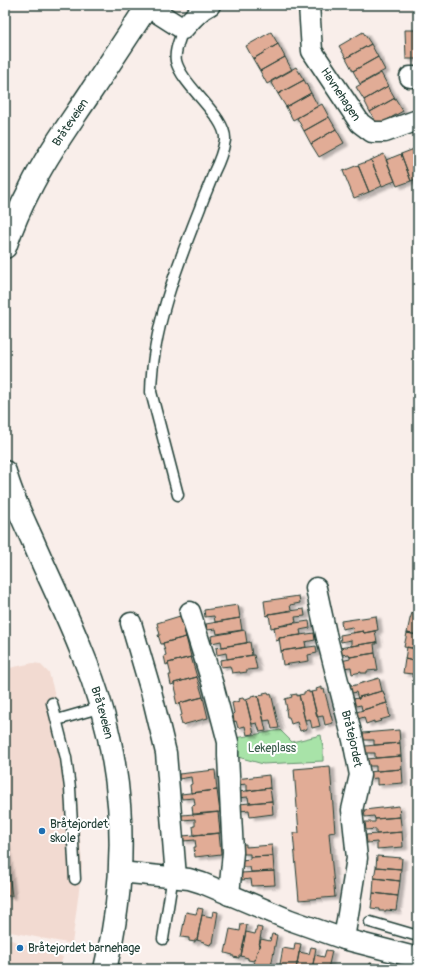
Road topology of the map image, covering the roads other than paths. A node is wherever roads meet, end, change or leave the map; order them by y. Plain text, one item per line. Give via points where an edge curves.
1 (210, 5) edge
2 (309, 5) edge
3 (148, 6) edge
4 (183, 29) junction
5 (418, 121) edge
6 (5, 247) edge
7 (5, 472) edge
8 (178, 495) dead end
9 (316, 588) dead end
10 (190, 612) dead end
11 (131, 623) dead end
12 (52, 703) dead end
13 (102, 708) junction
14 (57, 720) junction
15 (120, 872) junction
16 (174, 877) junction
17 (76, 879) dead end
18 (229, 895) junction
19 (370, 922) dead end
20 (418, 936) edge
21 (163, 939) dead end
22 (344, 939) junction
23 (418, 958) edge
24 (105, 969) edge

1 - 4 street
2 - 5 street, Havnehagen via 312,51 360,123 372,132 385,132
3 - 4 street
3 - 6 main road, Bråteveien via 41,168
4 - 8 lane via 176,50 176,61 183,77 220,122 225,139 221,156 175,274 157,336 151,374 151,392
7 - 13 main road, Bråteveien via 13,496 82,650
9 - 22 street, Bråtejordet via 360,775 352,810 357,858
10 - 18 street via 228,742 234,852
11 - 16 street via 152,691 166,753
12 - 14 lane
13 - 14 lane
13 - 15 main road, Bråteveien via 110,739 117,786
14 - 17 lane via 71,790
15 - 16 street
15 - 24 main road, Bråteveien via 116,916
16 - 18 street via 202,883
16 - 21 lane
18 - 22 street
19 - 20 lane
22 - 23 street

